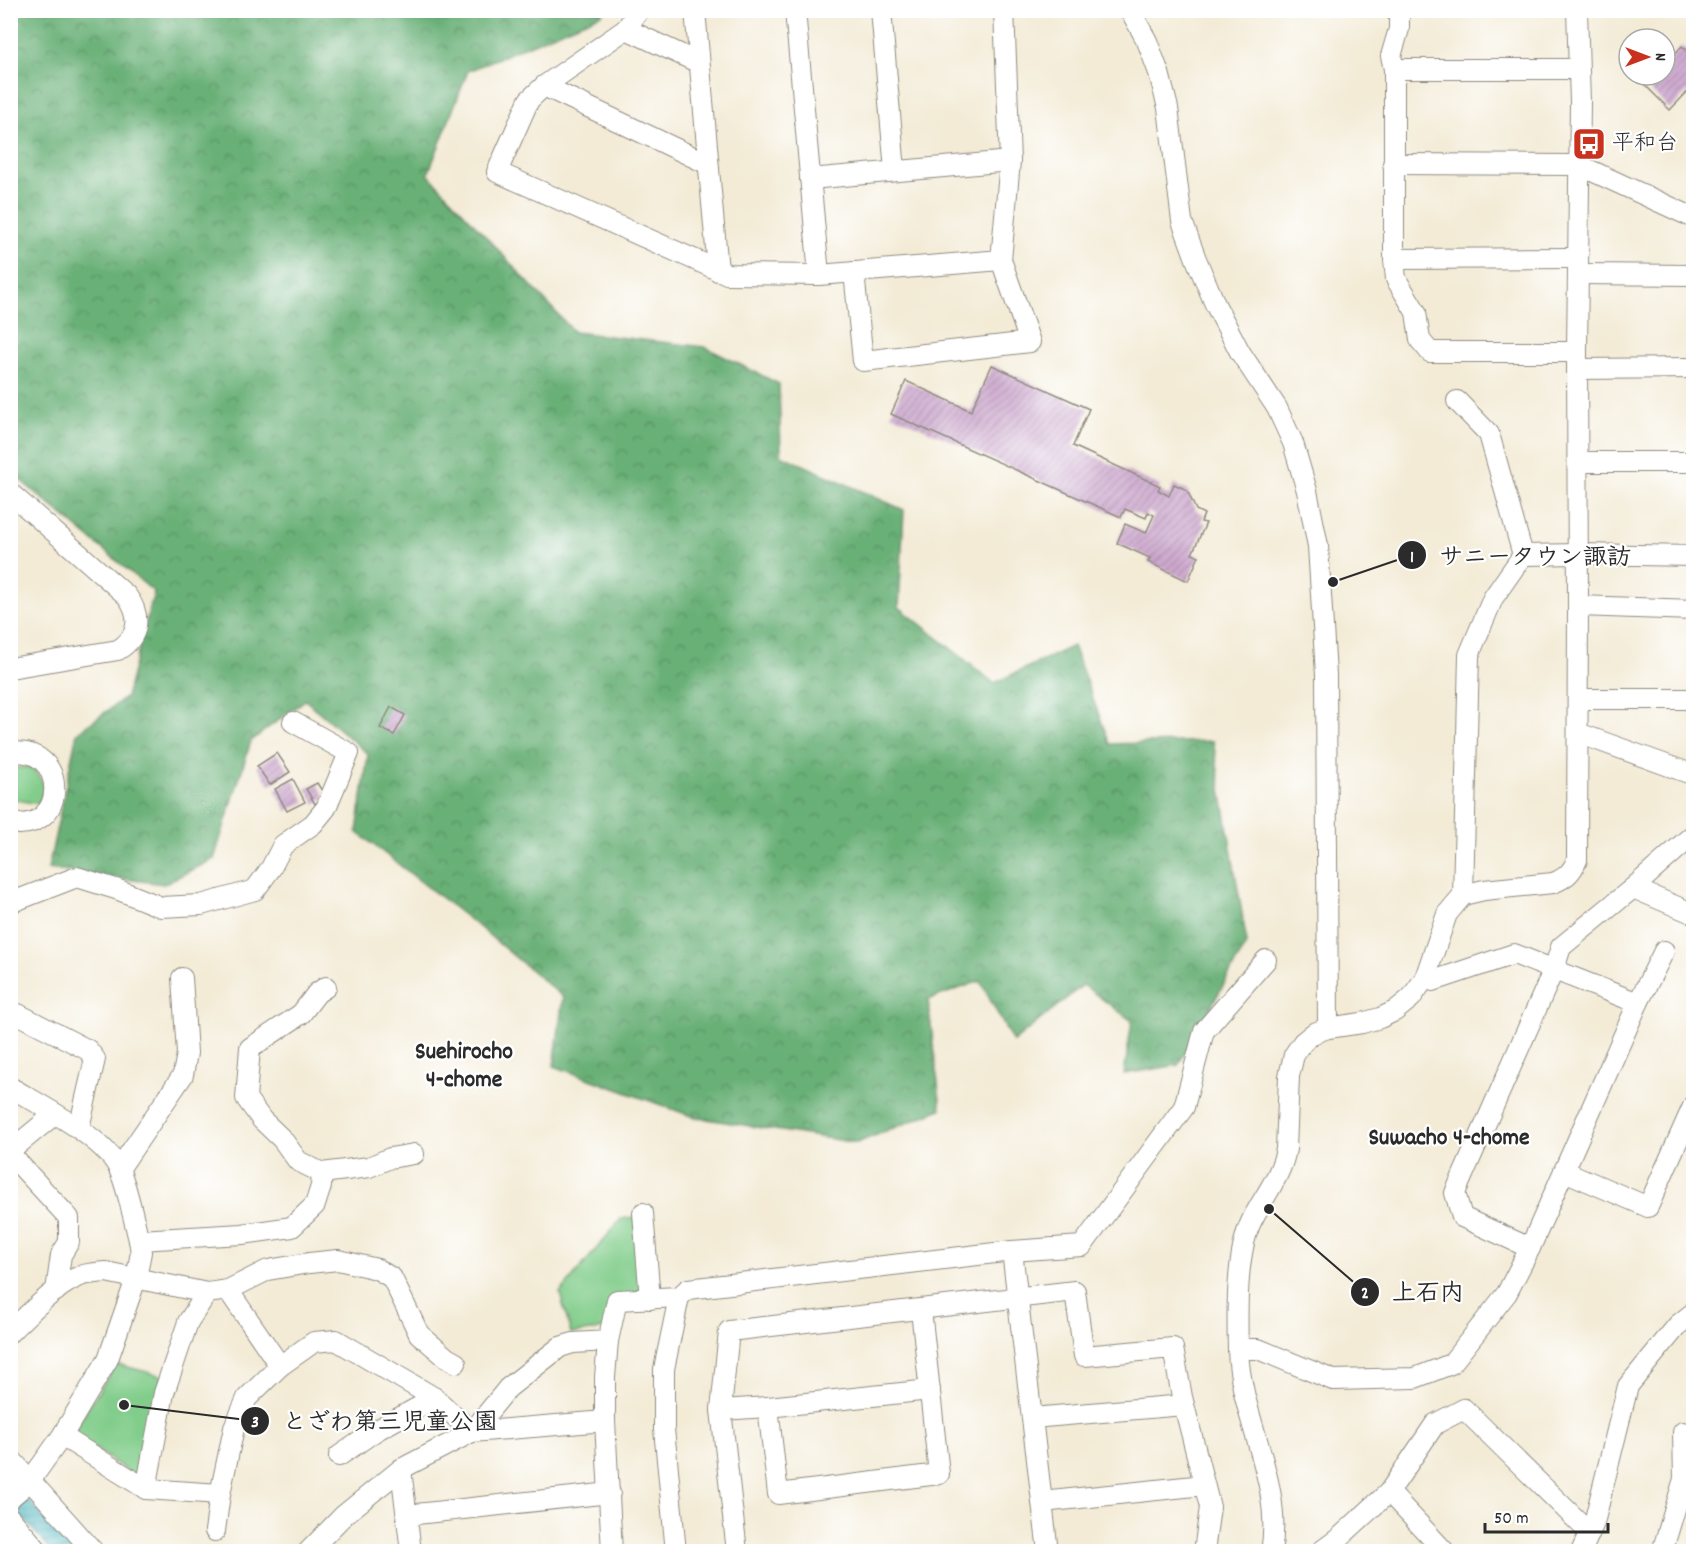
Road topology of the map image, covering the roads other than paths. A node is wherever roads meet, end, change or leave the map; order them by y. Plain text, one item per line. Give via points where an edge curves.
1 (639, 10) edge
2 (695, 10) edge
3 (795, 10) edge
4 (881, 10) edge
5 (1004, 10) edge
6 (1130, 10) edge
7 (1400, 10) edge
8 (1577, 10) edge
9 (626, 29) junction
10 (699, 63) junction
11 (1394, 69) junction
12 (1577, 69) junction
13 (544, 86) junction
14 (1010, 161) junction
15 (708, 164) junction
16 (1393, 164) junction
17 (1579, 165) junction
18 (896, 171) junction
19 (810, 179) junction
20 (1694, 219) edge
21 (1394, 259) junction
22 (1001, 260) junction
23 (1578, 266) junction
24 (718, 271) junction
25 (854, 272) junction
26 (819, 275) junction
27 (1694, 275) edge
28 (1577, 360) junction
29 (1694, 368) edge
30 (1457, 401) dead end
31 (1578, 462) junction
32 (1694, 462) edge
33 (10, 493) edge
34 (1578, 554) junction
35 (1523, 555) junction
36 (1694, 556) edge
37 (1578, 606) junction
38 (1694, 610) edge
39 (10, 668) edge
40 (1578, 699) junction
41 (1694, 699) edge
42 (293, 722) dead end
43 (1578, 733) junction
44 (10, 753) edge
45 (1694, 775) edge
46 (10, 823) edge
47 (1694, 834) edge
48 (1633, 888) junction
49 (1463, 895) junction
50 (10, 900) edge
51 (1694, 914) edge
52 (1664, 951) dead end
53 (1266, 960) dead end
54 (1554, 969) junction
55 (182, 978) dead end
56 (1425, 978) junction
57 (326, 987) dead end
58 (1638, 1003) junction
59 (18, 1014) dead end
60 (1328, 1028) junction
61 (10, 1087) edge
62 (1694, 1104) edge
63 (55, 1114) junction
64 (79, 1128) junction
65 (10, 1153) edge
66 (414, 1154) dead end
67 (119, 1169) junction
68 (1564, 1171) junction
69 (322, 1173) junction
70 (643, 1213) dead end
71 (139, 1240) junction
72 (1530, 1248) junction
73 (1012, 1251) junction
74 (136, 1279) junction
75 (228, 1290) junction
76 (56, 1291) junction
77 (207, 1293) junction
78 (679, 1297) junction
79 (1018, 1297) junction
80 (650, 1299) junction
81 (921, 1310) junction
82 (1694, 1312) edge
83 (10, 1332) edge
84 (608, 1341) junction
85 (1238, 1349) junction
86 (456, 1363) dead end
87 (280, 1366) junction
88 (930, 1390) junction
89 (435, 1398) junction
90 (1184, 1405) junction
91 (768, 1407) junction
92 (721, 1410) junction
93 (1032, 1418) junction
94 (605, 1421) junction
95 (472, 1432) junction
96 (1683, 1432) dead end
97 (62, 1437) junction
98 (339, 1456) dead end
99 (10, 1458) edge
100 (401, 1469) junction
101 (1204, 1485) junction
102 (22, 1489) edge
103 (146, 1489) junction
104 (1389, 1492) junction
105 (610, 1493) junction
106 (220, 1494) junction
107 (1042, 1502) junction
108 (407, 1515) junction
109 (10, 1518) edge
110 (215, 1531) dead end
111 (1590, 1533) junction
112 (1330, 1549) edge
113 (39, 1551) edge
114 (93, 1551) edge
115 (308, 1551) edge
116 (411, 1551) edge
117 (612, 1551) edge
118 (676, 1551) edge
119 (737, 1551) edge
120 (1047, 1551) edge
121 (1204, 1551) edge
122 (1271, 1551) edge
123 (1445, 1551) edge
124 (1581, 1551) edge
125 (1662, 1551) edge

1 - 9 street
2 - 10 street
3 - 19 street
4 - 18 street
5 - 14 street
6 - 60 street via 1147,41 1166,99 1185,231 1220,314 1277,408 1293,443 1318,546 1326,675
7 - 11 street via 1391,56
8 - 12 street
9 - 10 street
9 - 13 street
10 - 15 street
11 - 12 street
11 - 16 street
12 - 17 street
13 - 15 street
13 - 24 street via 529,100 497,172
14 - 18 street
14 - 22 street
15 - 24 street
16 - 17 street
16 - 21 street
17 - 20 street
17 - 23 street
18 - 19 street
19 - 26 street
21 - 23 street
21 - 28 street via 1396,279 1416,312 1420,340 1430,352
22 - 25 street
22 - 25 street via 1030,342 863,362
23 - 27 street
23 - 28 street
24 - 26 street
25 - 26 street
28 - 29 street
28 - 31 street
30 - 35 street via 1489,434
31 - 32 street
31 - 34 street
33 - 39 street via 127,596 134,604 137,626 134,636 118,650
34 - 35 street
34 - 36 street
34 - 37 street
35 - 49 street via 1493,598 1469,655
37 - 38 street
37 - 40 street
40 - 41 street
40 - 43 street
42 - 50 street via 349,753 326,808 313,825 284,845 255,890 201,905 161,907 77,877
43 - 45 street
43 - 49 street via 1577,860 1573,870 1553,883
44 - 46 street via 38,758 47,765 55,786 50,808 42,817 32,823
47 - 48 street
48 - 51 street
48 - 54 street via 1561,947
49 - 56 street via 1447,914
52 - 58 street
53 - 73 street via 1204,1031 1185,1107 1082,1246
54 - 56 street via 1514,954 1433,981
54 - 58 street
54 - 72 street via 1455,1192 1462,1217
55 - 67 street via 187,1053 183,1075
56 - 60 street via 1411,998 1395,1011 1362,1023
57 - 69 street via 301,1014 250,1048 246,1098 298,1161
58 - 68 street
59 - 64 street via 88,1050 95,1059
60 - 85 street via 1314,1032 1294,1055 1284,1160 1251,1221 1242,1249
61 - 63 street
62 - 68 street via 1648,1207
63 - 64 street
63 - 65 street
64 - 67 street
65 - 76 street via 69,1218 69,1242 61,1255
66 - 69 street via 369,1167
67 - 71 street
68 - 72 street
69 - 71 street via 315,1205 292,1227
70 - 80 street
71 - 74 street
72 - 85 street via 1507,1293 1451,1364 1415,1378 1333,1380 1258,1349
73 - 78 street via 688,1290
73 - 79 street
74 - 76 street via 92,1273 77,1277
74 - 77 street
74 - 97 street via 108,1359
75 - 77 street
75 - 86 street via 268,1270 309,1263 338,1260 377,1269 392,1278 419,1334
75 - 87 street
76 - 83 street
77 - 103 street via 188,1322 164,1393
78 - 80 street
78 - 118 street via 664,1369 664,1429
79 - 81 street
79 - 90 street via 1075,1291 1084,1356 1173,1348
79 - 93 street
80 - 84 street via 617,1300
81 - 88 street
81 - 92 street via 729,1331
82 - 111 street via 1678,1325 1628,1386
84 - 94 street
84 - 95 street via 560,1347 508,1388
85 - 122 street via 1246,1400 1273,1510
87 - 89 street via 314,1342 336,1340
87 - 106 street via 247,1398 234,1428
88 - 91 street
88 - 91 street via 939,1474 778,1494
89 - 95 street
89 - 98 street
90 - 93 street
90 - 101 street
91 - 92 street
92 - 119 street
93 - 107 street
94 - 95 street
94 - 105 street
95 - 100 street
96 - 125 street via 1684,1479
97 - 102 street
97 - 103 street
99 - 102 street
100 - 108 street
100 - 115 street via 344,1515
101 - 107 street
101 - 121 street via 1210,1508
102 - 114 street
103 - 106 street
104 - 111 street via 1435,1424 1464,1409
104 - 112 street
104 - 123 street
105 - 108 street
105 - 117 street
106 - 110 street
107 - 120 street
108 - 116 street
109 - 113 street
111 - 124 street

